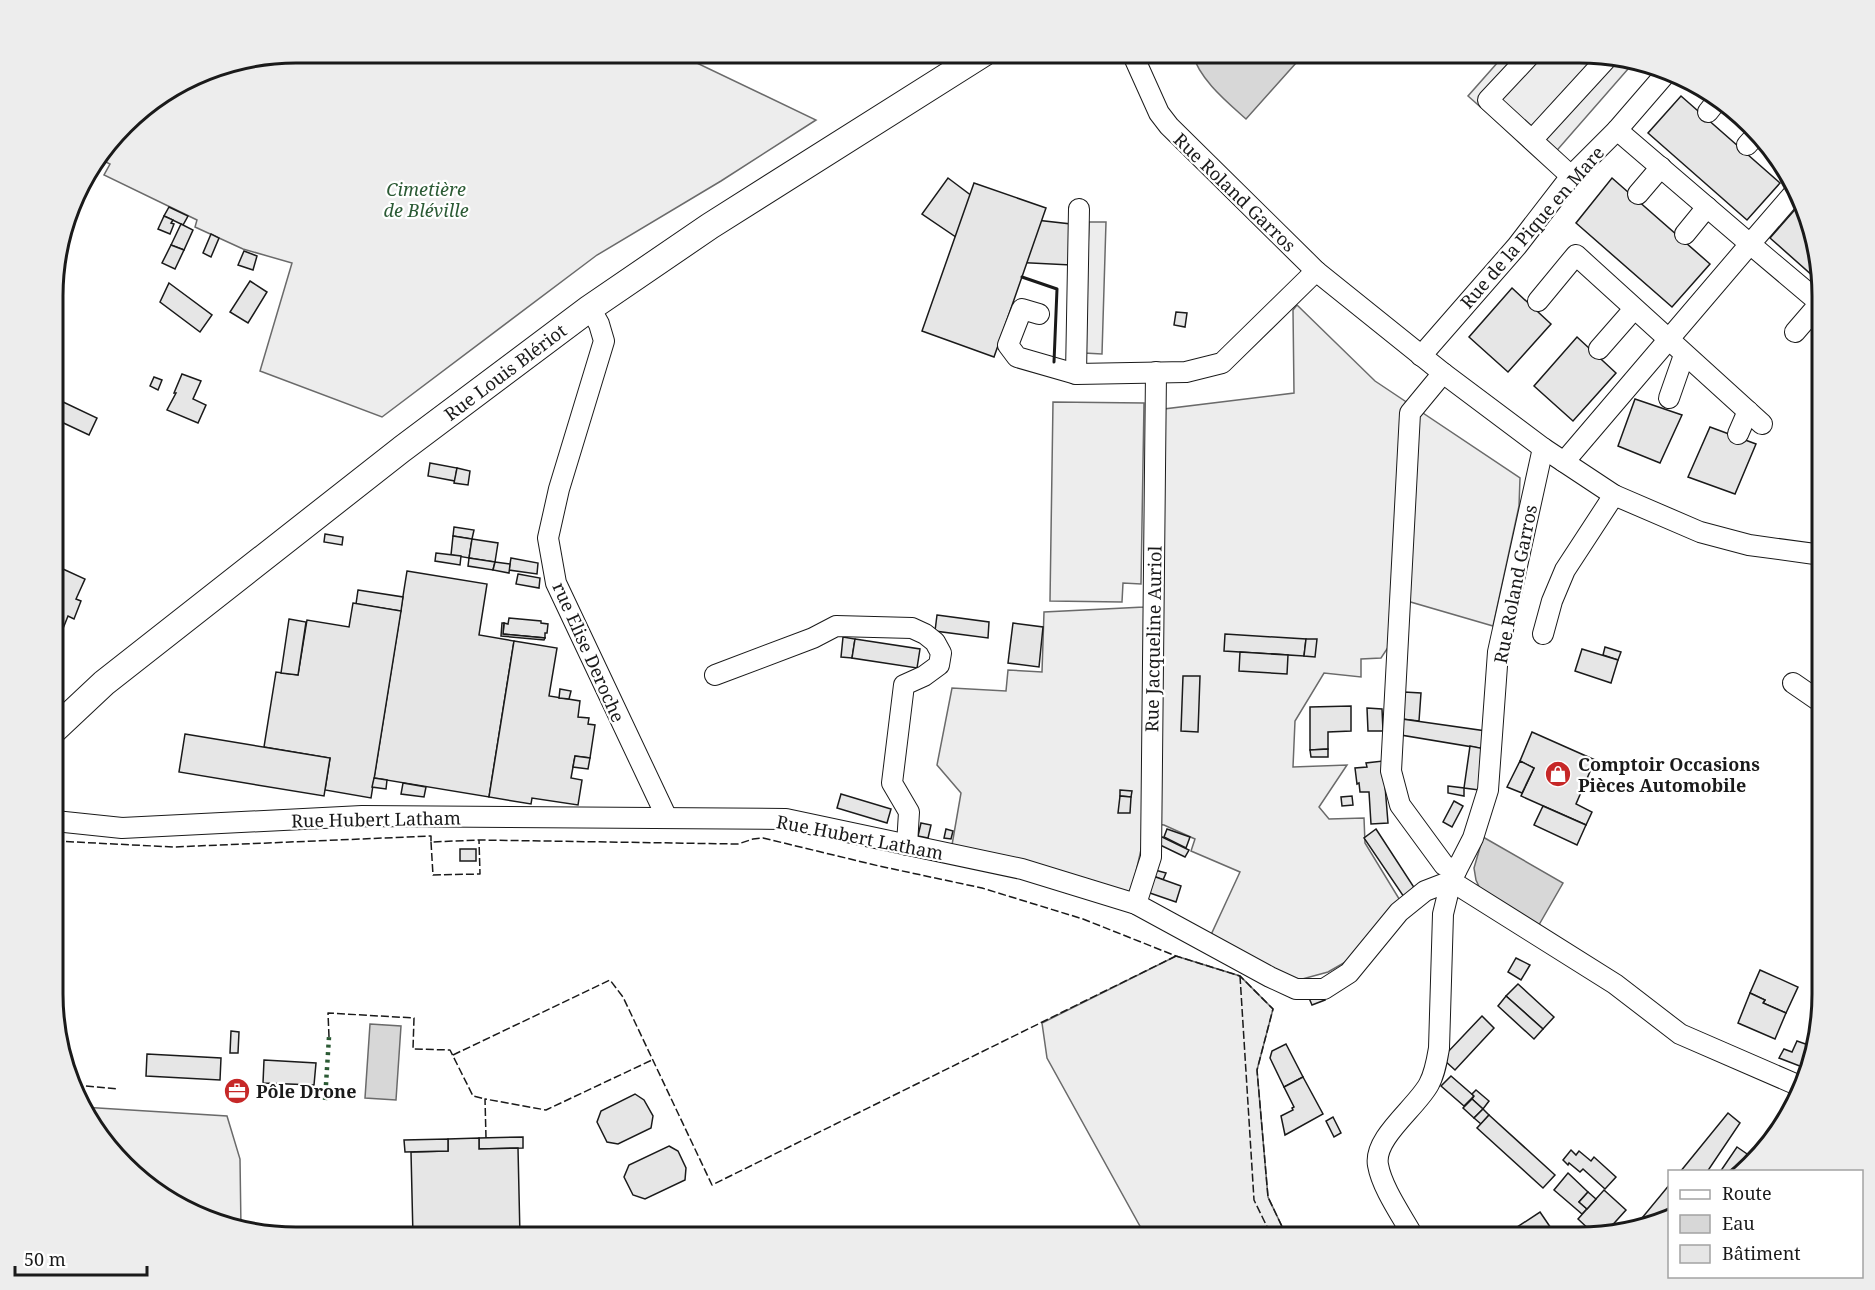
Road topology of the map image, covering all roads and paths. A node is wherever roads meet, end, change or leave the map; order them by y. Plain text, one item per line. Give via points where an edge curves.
1 (968, 63) edge
2 (1136, 63) edge
3 (1523, 63) edge
4 (1602, 64) edge
5 (1662, 78) edge
6 (1617, 130) junction
7 (1532, 141) junction
8 (1661, 167) junction
9 (1571, 176) junction
10 (1638, 194) dead end
11 (1790, 198) edge
12 (1707, 207) junction
13 (1078, 209) dead end
14 (1686, 234) dead end
15 (1750, 244) junction
16 (1316, 271) junction
17 (1812, 296) edge
18 (1538, 301) dead end
19 (590, 308) junction
20 (1634, 309) junction
21 (1812, 312) edge
22 (1039, 314) dead end
23 (1795, 332) dead end
24 (1668, 340) junction
25 (1599, 350) dead end
26 (1684, 355) junction
27 (1421, 356) junction
28 (1156, 372) junction
29 (1443, 373) junction
30 (1076, 374) junction
31 (1669, 398) dead end
32 (1738, 434) dead end
33 (1543, 448) junction
34 (1564, 462) junction
35 (1614, 495) junction
36 (1812, 554) edge
37 (1543, 634) dead end
38 (715, 675) dead end
39 (1793, 683) dead end
40 (1812, 695) edge
41 (63, 722) edge
42 (667, 818) junction
43 (63, 821) edge
44 (907, 845) junction
45 (1453, 876) junction
46 (1136, 904) junction
47 (1793, 1084) edge
48 (1408, 1227) edge

1 - 19 main road, Rue Louis Blériot via 710,226
2 - 16 street, Rue Roland Garros via 1169,126
3 - 7 street via 1488,100
4 - 7 street
5 - 6 street, Rue de la Pique en Mare
6 - 8 street
6 - 9 street, Rue de la Pique en Mare
7 - 9 street
8 - 10 street
8 - 12 street
9 - 27 street, Rue de la Pique en Mare via 1517,246
11 - 15 street
12 - 14 street
12 - 15 street
13 - 30 street
15 - 17 street
15 - 24 street
16 - 27 street, Rue Roland Garros
16 - 28 street via 1222,363 1186,372
18 - 20 street via 1576,255
19 - 41 main road, Rue Louis Blériot via 402,449 114,676
19 - 42 street, rue Elise Deroche via 604,341 548,538 556,583
20 - 24 street
20 - 25 street
21 - 23 street
22 - 30 street via 1022,309 1008,345 1017,357
24 - 26 street
24 - 34 street
26 - 31 street
26 - 32 street via 1755,417
27 - 29 street, Rue Roland Garros
28 - 30 street
28 - 46 street, Rue Jacqueline Auriol via 1151,857
29 - 33 street, Rue Roland Garros
29 - 45 street via 1410,413 1391,771 1400,805
33 - 34 street
33 - 45 street, Rue Roland Garros via 1498,652 1488,790 1473,838
34 - 35 street
35 - 36 street via 1700,532 1749,545
35 - 37 street via 1565,570
38 - 44 street via 837,626 912,628 935,642 941,653 939,665 903,685 892,783 909,812
39 - 40 street
42 - 43 street, Rue Hubert Latham via 362,816 122,828
42 - 44 street, Rue Hubert Latham via 786,819
44 - 46 street, Rue Hubert Latham via 1023,869
45 - 46 street, Rue Hubert Latham via 1425,891 1399,912 1349,973 1324,989 1296,989 1287,985
45 - 47 street via 1615,984 1680,1034
45 - 48 street, Rue Roland Garros via 1443,914 1435,1069 1430,1084 1378,1151 1381,1176

